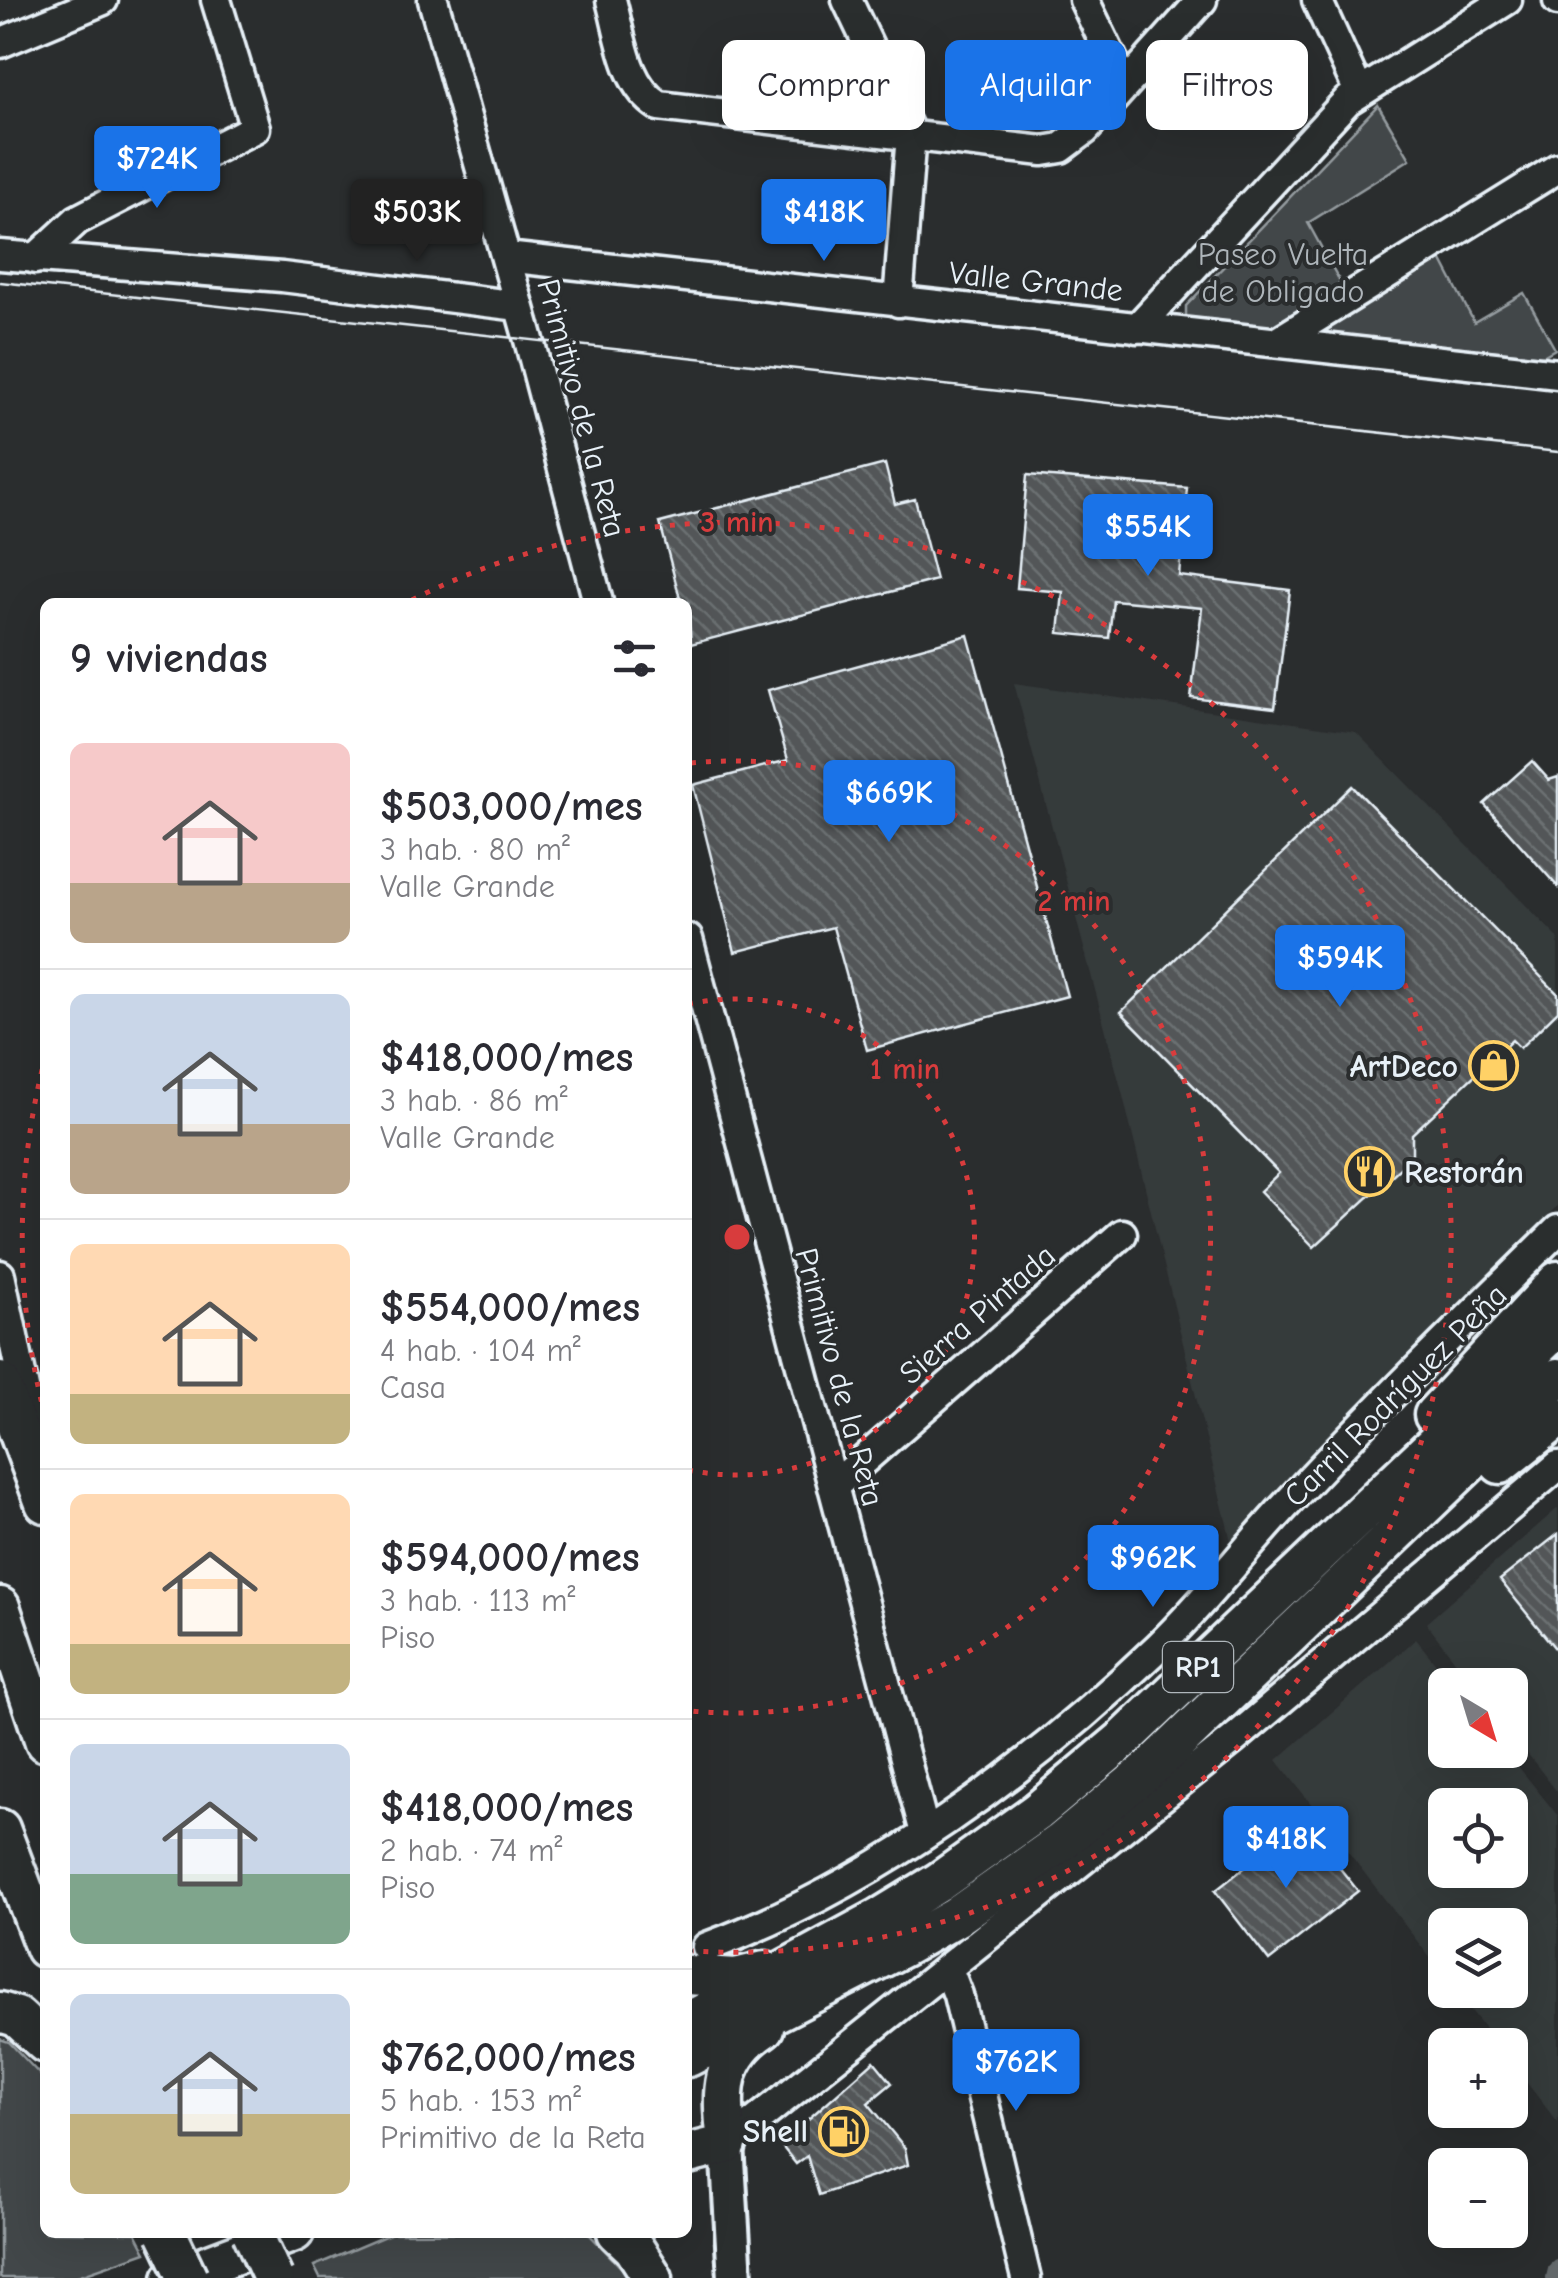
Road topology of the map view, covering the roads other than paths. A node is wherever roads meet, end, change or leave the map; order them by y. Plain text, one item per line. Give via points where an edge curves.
1 (103, 0) edge
2 (216, 0) edge
3 (433, 0) edge
4 (611, 0) edge
5 (847, 0) edge
6 (1084, 0) edge
7 (1202, 0) edge
8 (1317, 0) edge
9 (1507, 0) edge
10 (1103, 40) edge
11 (0, 44) edge
12 (1126, 84) edge
13 (1359, 92) junction
14 (1083, 130) edge
15 (911, 134) junction
16 (1558, 168) edge
17 (0, 255) edge
18 (506, 257) junction
19 (35, 258) junction
20 (898, 302) junction
21 (519, 306) junction
22 (1136, 328) junction
23 (1277, 342) junction
24 (1558, 374) edge
25 (597, 598) edge
26 (692, 955) edge
27 (1558, 1230) edge
28 (1122, 1234) dead end
29 (0, 1275) edge
30 (1558, 1281) edge
31 (1558, 1327) edge
32 (1558, 1378) edge
33 (0, 1382) edge
34 (1558, 1418) edge
35 (40, 1463) edge
36 (1558, 1466) edge
37 (833, 1487) junction
38 (40, 1490) edge
39 (1322, 1547) junction
40 (1351, 1577) junction
41 (0, 1607) edge
42 (40, 1727) edge
43 (0, 1829) edge
44 (925, 1833) junction
45 (40, 1935) edge
46 (697, 1961) edge
47 (948, 1970) junction
48 (808, 1978) junction
49 (0, 2012) edge
50 (692, 2021) edge
51 (40, 2038) edge
52 (692, 2054) edge
53 (727, 2144) junction
54 (692, 2153) edge
55 (169, 2238) edge
56 (255, 2238) edge
57 (279, 2238) edge
58 (623, 2238) edge
59 (174, 2278) edge
60 (188, 2278) edge
61 (273, 2278) edge
62 (653, 2278) edge
63 (735, 2278) edge
64 (1026, 2278) edge

1 - 11 street
2 - 19 street via 255,128 77,220
3 - 18 street, Primitivo de la Reta
4 - 15 street via 633,77 659,106
5 - 15 street
6 - 10 street
7 - 12 street
8 - 13 street
9 - 13 street
13 - 22 street
14 - 15 street via 1052,151
15 - 20 street
16 - 23 street
17 - 19 street
18 - 20 street, Valle Grande
18 - 21 street, Primitivo de la Reta
19 - 21 street via 282,277
20 - 22 street, Valle Grande
21 - 25 street, Primitivo de la Reta
22 - 23 street, Valle Grande
23 - 24 street, Valle Grande
26 - 37 street, Primitivo de la Reta
27 - 44 street, Carril Rodríguez Peña via 1288,1503 1162,1643 1058,1739
28 - 37 street, Sierra Pintada
29 - 35 street
30 - 39 highway via 1471,1371
31 - 39 highway, RP1
32 - 40 highway, RP1
33 - 38 highway
34 - 40 highway
36 - 47 street
37 - 44 street, Primitivo de la Reta
39 - 48 highway, RP1 via 1124,1739 1037,1812
40 - 48 highway, RP1 via 1154,1765 1060,1843 956,1916
41 - 42 highway
43 - 45 highway
44 - 46 street, Carril Rodríguez Peña
46 - 48 highway via 736,1978
47 - 53 street
47 - 64 street
48 - 50 highway, RP1
48 - 52 highway, RP1
48 - 53 highway via 729,2065 722,2094
49 - 51 highway via 17,2017
53 - 54 highway
53 - 63 main road
55 - 60 highway, bridge
56 - 61 highway, bridge
57 - 59 highway
58 - 62 highway

